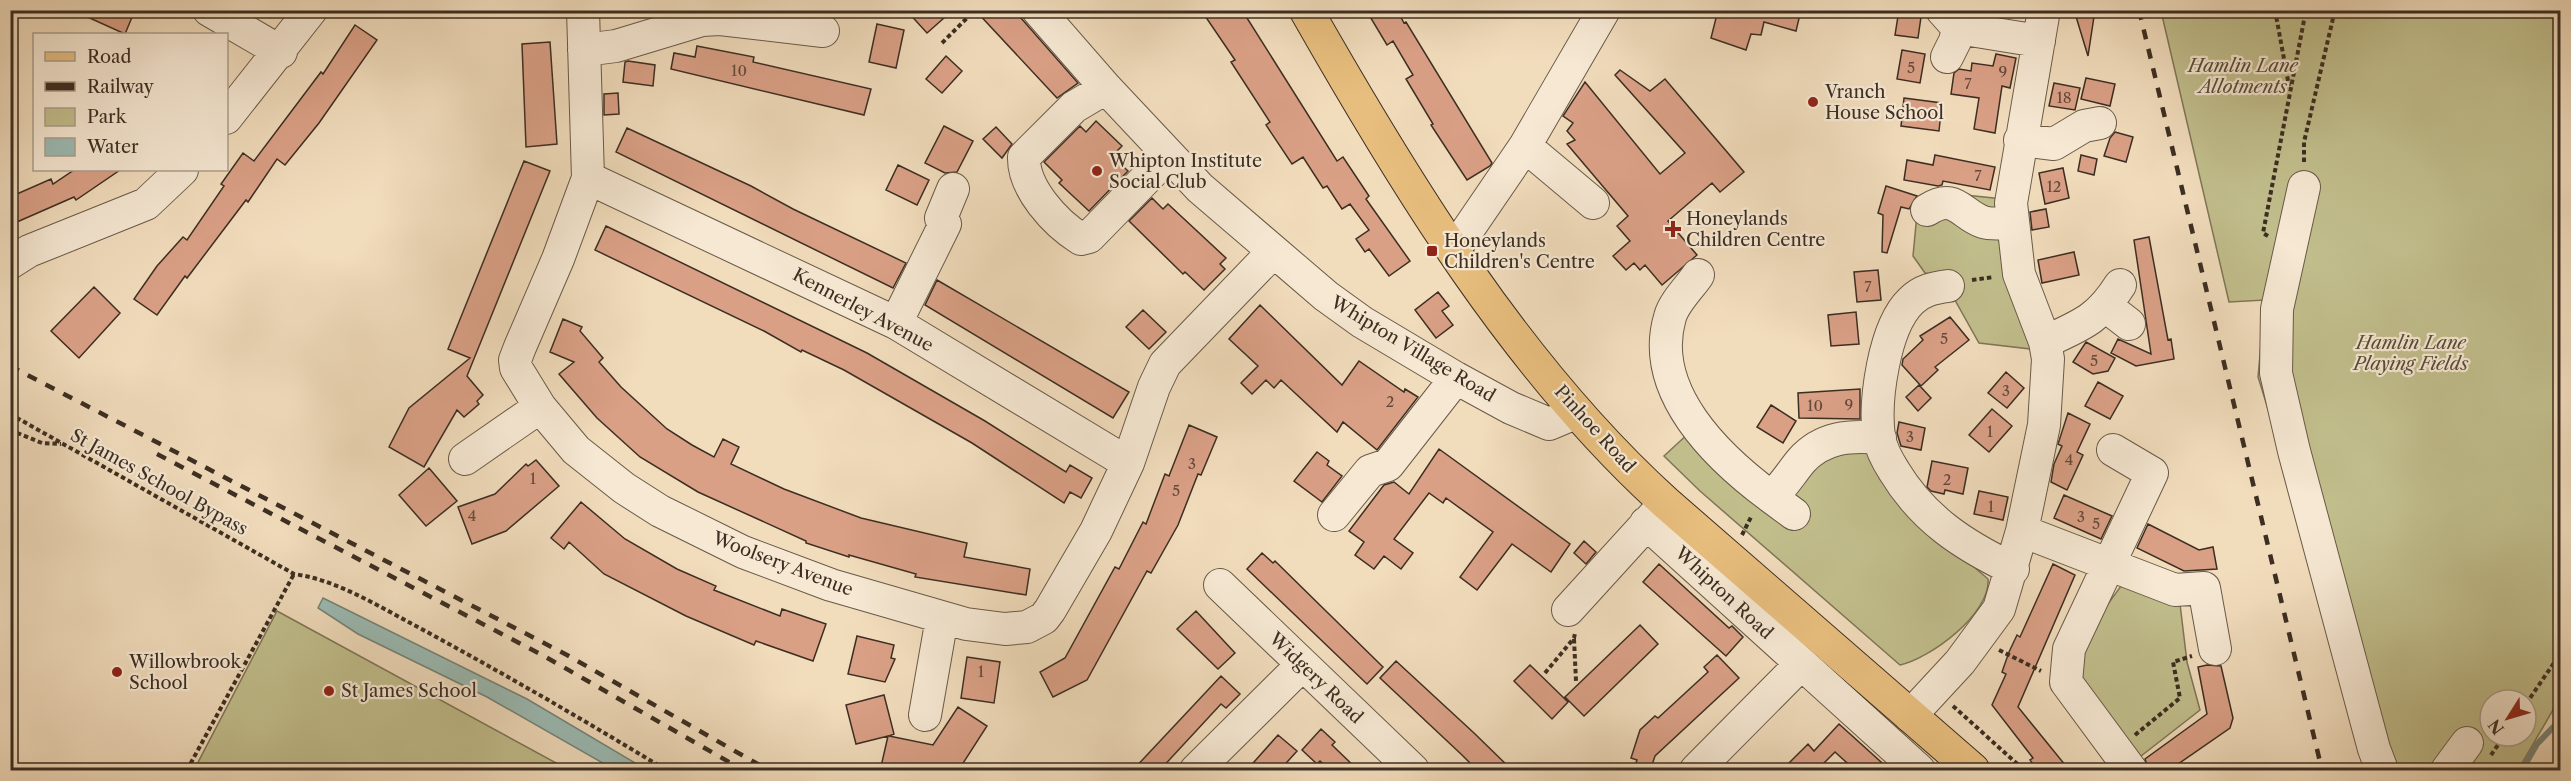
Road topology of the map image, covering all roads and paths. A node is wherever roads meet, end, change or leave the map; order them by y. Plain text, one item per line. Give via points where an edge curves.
1 (208, 10) edge
2 (311, 10) edge
3 (583, 10) edge
4 (975, 10) edge
5 (1306, 10) edge
6 (1604, 10) edge
7 (2044, 10) edge
8 (2275, 10) edge
9 (2306, 10) edge
10 (2335, 10) edge
11 (1043, 12) edge
12 (754, 16) edge
13 (1950, 19) edge
14 (823, 31) dead end
15 (2038, 41) junction
16 (942, 43) dead end
17 (584, 50) junction
18 (281, 52) junction
19 (1947, 57) dead end
20 (1106, 88) junction
21 (2290, 90) junction
22 (228, 116) edge
23 (2100, 123) dead end
24 (2020, 140) junction
25 (1525, 146) junction
26 (1168, 156) junction
27 (181, 171) edge
28 (588, 178) junction
29 (2304, 187) joint
30 (953, 189) dead end
31 (1593, 203) dead end
32 (1927, 210) dead end
33 (2013, 223) junction
34 (2270, 237) dead end
35 (1454, 250) junction
36 (1273, 252) junction
37 (10, 263) edge
38 (2019, 274) junction
39 (1698, 275) dead end
40 (1948, 286) joint
41 (2119, 305) dead end
42 (896, 323) junction
43 (2045, 342) junction
44 (1456, 378) junction
45 (540, 407) junction
46 (1575, 413) junction
47 (10, 414) edge
48 (10, 430) edge
49 (1880, 438) junction
50 (65, 444) junction
51 (2113, 450) dead end
52 (465, 459) dead end
53 (1128, 463) junction
54 (1783, 505) junction
55 (1656, 513) junction
56 (1334, 515) dead end
57 (2022, 531) junction
58 (1725, 554) junction
59 (2110, 565) junction
60 (2013, 569) junction
61 (294, 574) junction
62 (1220, 585) dead end
63 (942, 618) junction
64 (1571, 624) junction
65 (1978, 640) junction
66 (2215, 649) joint
67 (2560, 654) edge
68 (1800, 664) junction
69 (1301, 666) junction
70 (1545, 673) dead end
71 (1576, 681) dead end
72 (2066, 682) junction
73 (2537, 688) edge
74 (1935, 690) junction
75 (925, 715) dead end
76 (1910, 716) junction
77 (2467, 743) dead end
78 (2124, 761) edge
79 (187, 771) edge
80 (666, 771) edge
81 (1196, 771) edge
82 (1413, 771) edge
83 (1696, 771) edge
84 (1919, 771) edge
85 (1973, 771) edge
86 (2024, 771) edge
87 (2382, 771) edge
88 (2447, 771) edge

1 - 18 street
2 - 18 street
3 - 17 street, Woolsery Avenue
4 - 16 path
5 - 35 main road, Pinhoe Road via 1376,133
6 - 25 street
7 - 15 street
8 - 21 path
9 - 21 path
10 - 29 path via 2304,142
11 - 20 street, Whipton Village Road
12 - 14 street
12 - 17 street via 702,20 616,46
13 - 15 street
13 - 19 street via 1955,41
15 - 24 street
17 - 28 street, Woolsery Avenue
18 - 22 street
20 - 26 street, Whipton Village Road
20 - 26 street via 1074,107 1024,157 1030,189 1070,233 1081,239 1089,237
21 - 34 path via 2263,233
23 - 24 street via 2084,126 2054,144
24 - 33 street via 2011,203
25 - 31 street
25 - 35 street
26 - 36 street, Whipton Village Road
27 - 37 street via 146,204 29,251
28 - 42 street, Kennerley Avenue
28 - 45 street, Woolsery Avenue via 515,360 521,380
29 - 87 street via 2277,309 2276,373
30 - 42 street via 941,218 945,224
32 - 33 street via 1950,203 1980,221
33 - 38 street
35 - 46 main road, Pinhoe Road
36 - 44 street, Whipton Village Road via 1362,322
36 - 53 street, Woolsery Avenue via 1165,364
38 - 40 path
38 - 43 street
39 - 54 street via 1671,314 1665,342 1667,372 1697,427 1718,453
40 - 49 street via 1926,290 1910,301 1894,328 1878,413
41 - 43 street
42 - 53 street, Kennerley Avenue
43 - 57 street via 2048,375 2044,425
44 - 46 street, Whipton Village Road via 1549,424
44 - 56 street via 1388,465 1370,471
45 - 52 street
45 - 63 street, Woolsery Avenue via 561,435 593,465 624,488 701,532 820,582
46 - 55 main road, Pinhoe Road via 1626,466
47 - 50 path, St James School Bypass
48 - 50 path via 42,442
49 - 54 street via 1849,435 1816,448 1802,460
49 - 60 street via 1894,471 1928,514 1964,544
50 - 61 path, St James School Bypass
51 - 59 street via 2152,473
53 - 63 street, Woolsery Avenue via 1096,531 1044,618 1028,627 1005,629
54 - 58 path via 1754,507 1747,529
55 - 58 main road, Pinhoe Road
55 - 64 street
55 - 68 street, Whipton Road
57 - 59 street
57 - 60 street
58 - 76 main road, Pinhoe Road
59 - 66 street via 2175,590 2204,588
59 - 72 street via 2069,649
60 - 65 street via 1999,609
61 - 79 path
61 - 80 path, St James School Bypass via 314,576 374,604 574,713
62 - 69 street, Widgery Road
63 - 75 street
64 - 70 path
64 - 71 path
65 - 72 path
65 - 74 street
66 - 78 path via 2173,662 2180,698
67 - 73 path
68 - 83 street
68 - 84 street, Whipton Road
69 - 81 street
69 - 82 street, Widgery Road
72 - 78 street
74 - 76 street
74 - 86 path
76 - 85 main road, Pinhoe Road
77 - 88 street

